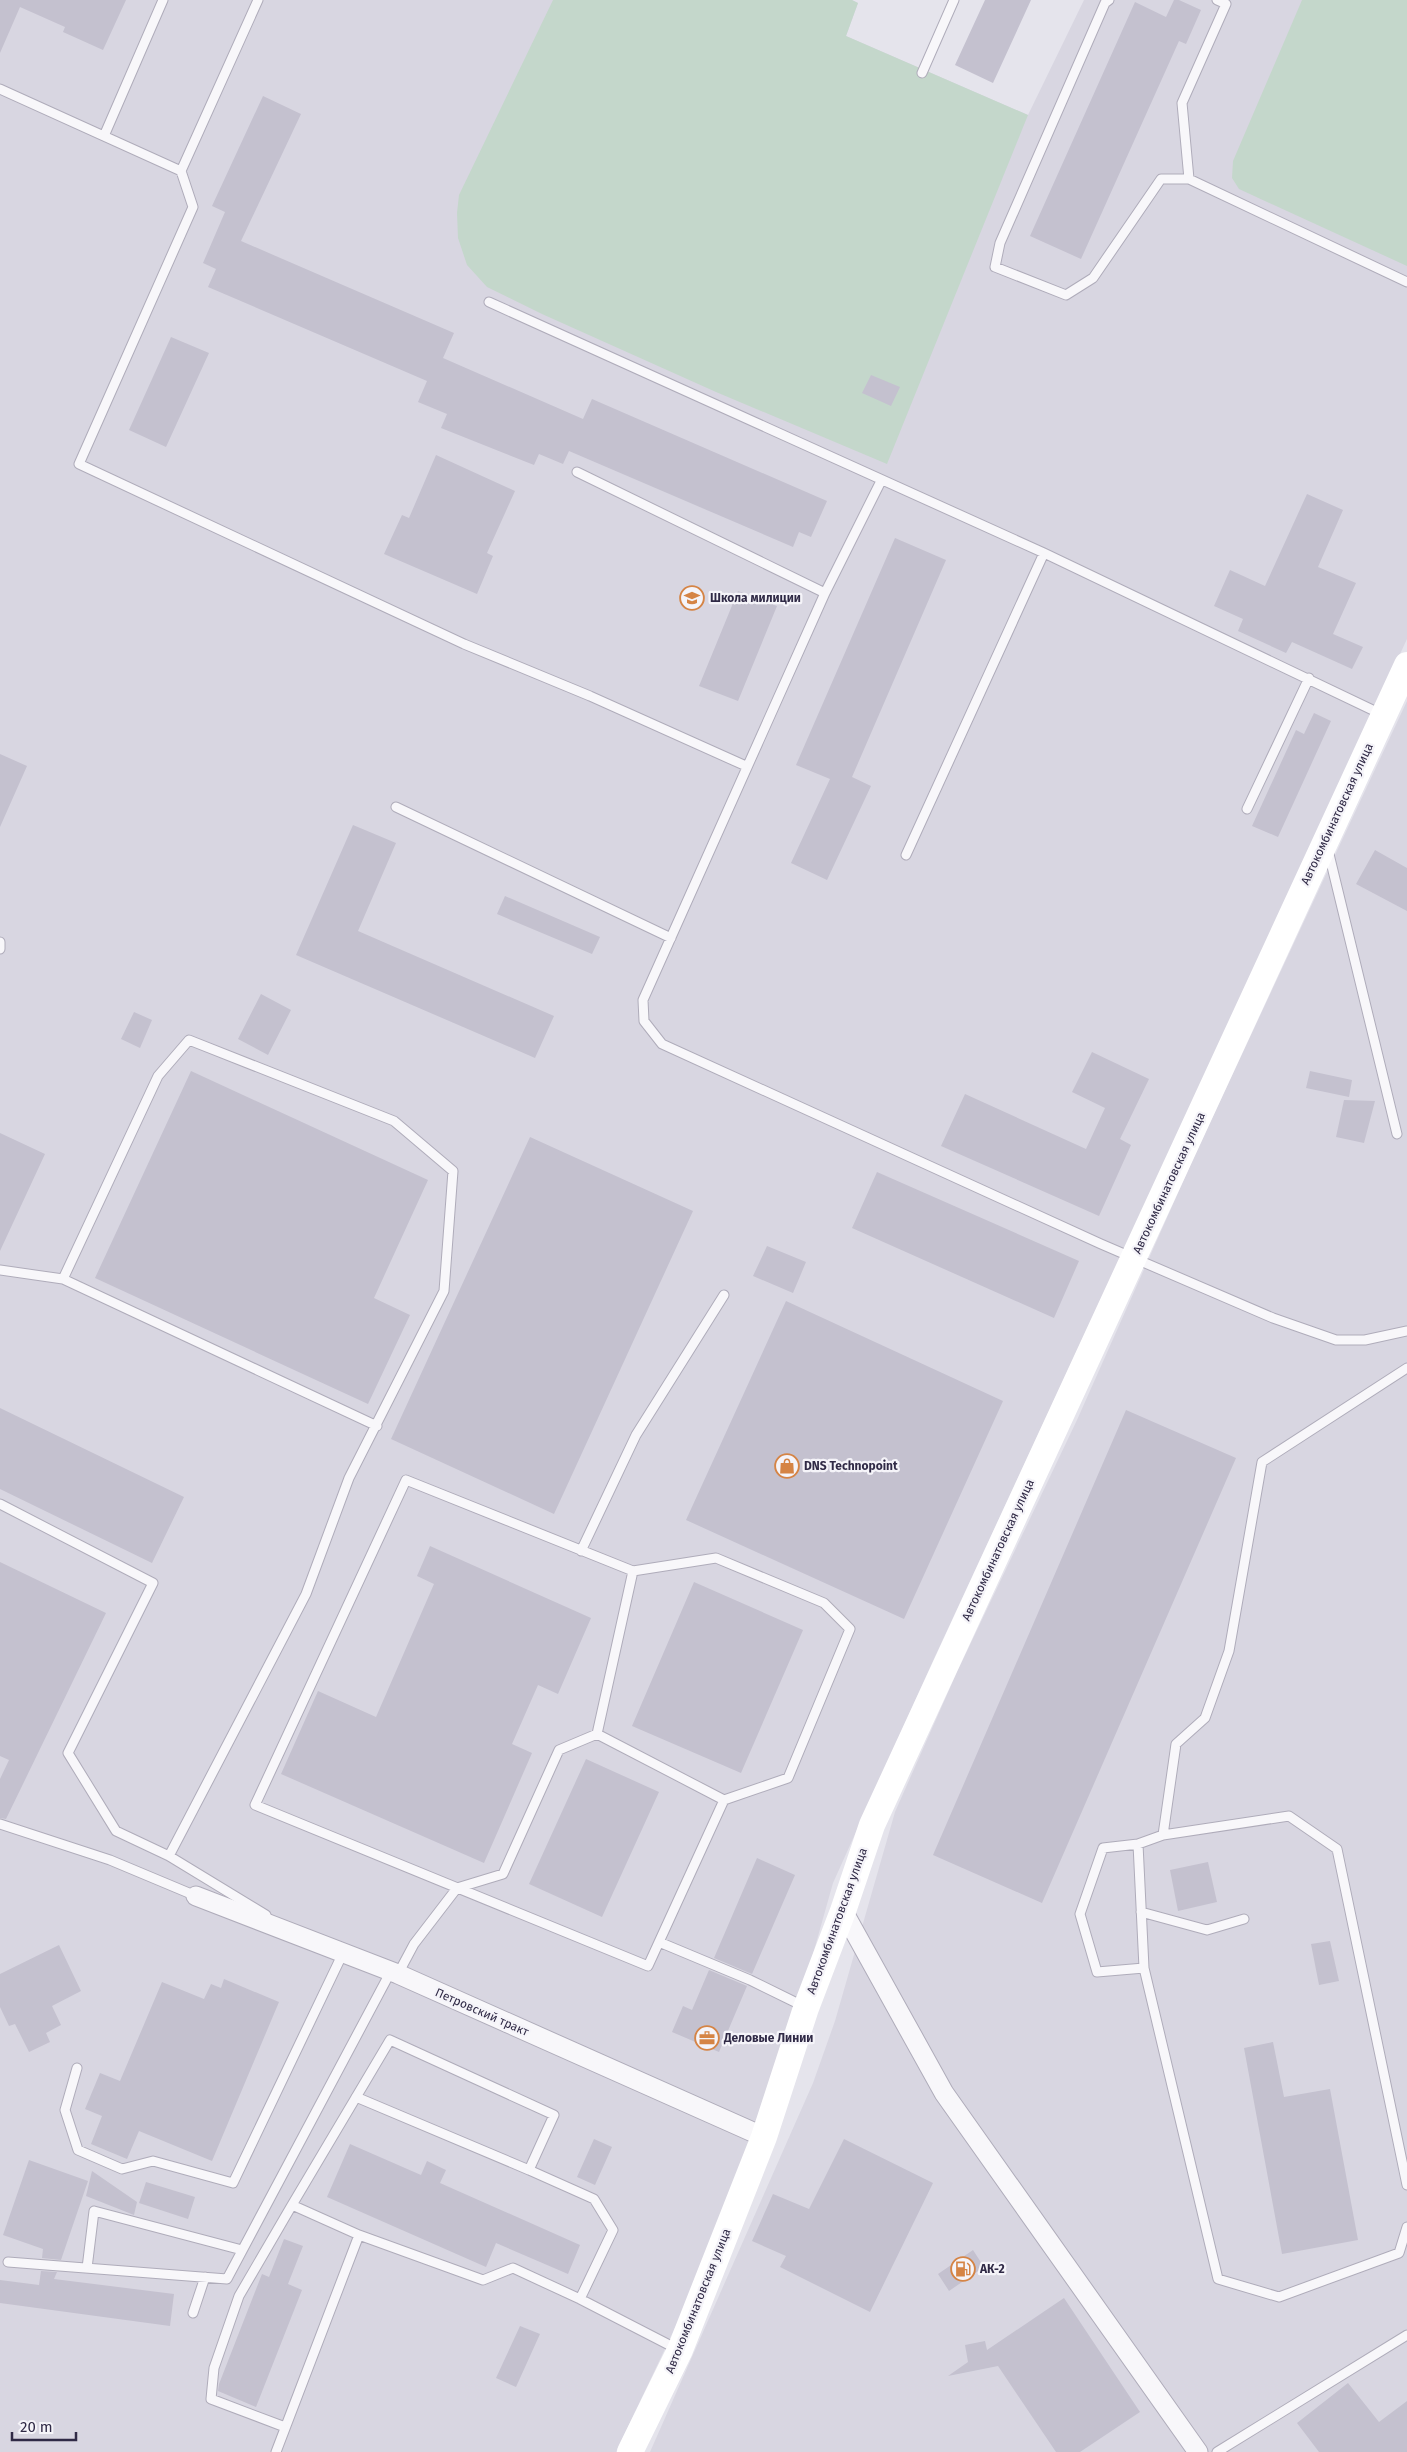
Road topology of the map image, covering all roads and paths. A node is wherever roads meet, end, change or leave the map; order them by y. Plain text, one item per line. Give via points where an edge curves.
1 (163, 0) edge
2 (258, 0) edge
3 (954, 0) edge
4 (1109, 0) edge
5 (1217, 0) edge
6 (922, 73) dead end
7 (0, 89) edge
8 (104, 136) junction
9 (181, 171) junction
10 (1189, 179) junction
11 (1407, 282) edge
12 (489, 302) dead end
13 (577, 472) dead end
14 (881, 481) junction
15 (1044, 553) junction
16 (825, 593) junction
17 (1407, 665) edge
18 (1308, 678) junction
19 (1383, 716) junction
20 (746, 766) junction
21 (396, 807) dead end
22 (1247, 809) dead end
23 (1326, 840) junction
24 (906, 855) dead end
25 (671, 938) junction
26 (0, 942) edge
27 (0, 949) edge
28 (1397, 1134) dead end
29 (1134, 1258) junction
30 (0, 1270) edge
31 (63, 1279) junction
32 (724, 1295) dead end
33 (1407, 1331) edge
34 (1407, 1368) edge
35 (377, 1426) junction
36 (0, 1504) edge
37 (581, 1550) junction
38 (633, 1571) junction
39 (597, 1734) junction
40 (724, 1800) junction
41 (0, 1824) edge
42 (1163, 1834) junction
43 (1138, 1844) junction
44 (168, 1856) junction
45 (457, 1888) junction
46 (196, 1896) joint
47 (843, 1911) junction
48 (1141, 1912) junction
49 (1244, 1919) dead end
50 (302, 1938) junction
51 (659, 1942) junction
52 (343, 1953) junction
53 (1144, 1968) junction
54 (394, 1973) junction
55 (806, 2008) junction
56 (77, 2068) dead end
57 (356, 2098) junction
58 (764, 2137) junction
59 (529, 2170) junction
60 (1407, 2185) edge
61 (292, 2205) junction
62 (1407, 2227) edge
63 (359, 2234) junction
64 (242, 2250) junction
65 (8, 2262) dead end
66 (87, 2268) junction
67 (205, 2277) junction
68 (580, 2299) junction
69 (193, 2313) dead end
70 (1407, 2335) edge
71 (680, 2350) junction
72 (285, 2427) junction
73 (276, 2452) edge
74 (630, 2452) edge
75 (1198, 2452) edge
76 (1217, 2452) edge

1 - 8 lane
2 - 9 lane
3 - 6 lane
4 - 10 lane via 1000,243 994,267 1066,295 1093,278 1161,180
5 - 10 lane via 1226,4 1182,103
7 - 8 lane
8 - 9 lane
9 - 20 lane via 193,207 79,464 464,644
10 - 11 lane
12 - 14 lane
13 - 16 lane
14 - 15 lane
14 - 16 lane
15 - 18 lane
15 - 24 lane
16 - 20 lane
17 - 19 street, Автокомбинатовская улица
18 - 19 lane
18 - 22 lane
19 - 23 street, Автокомбинатовская улица
20 - 25 lane
21 - 25 lane
23 - 28 lane
23 - 29 street, Автокомбинатовская улица
25 - 29 lane via 643,1000 644,1021 662,1044
26 - 27 lane
29 - 33 lane via 1273,1318 1336,1340 1365,1340
29 - 47 street, Автокомбинатовская улица via 872,1825
30 - 31 lane
31 - 35 lane
31 - 35 lane via 158,1076 189,1040 394,1121 453,1171 444,1291
32 - 37 lane via 636,1435
34 - 42 lane via 1262,1462 1229,1651 1205,1718 1176,1744
35 - 44 lane via 349,1478 306,1594
36 - 44 lane via 153,1583 68,1753 116,1831
37 - 38 lane
37 - 45 lane via 406,1480 255,1805
38 - 39 lane
38 - 40 lane via 716,1558 824,1603 850,1629 788,1778
39 - 40 lane
39 - 45 lane via 559,1750 502,1874
40 - 51 lane
41 - 46 lane via 110,1860
42 - 43 lane
42 - 60 lane via 1289,1816 1337,1849
43 - 48 lane
43 - 53 lane via 1103,1848 1080,1914 1096,1972
44 - 50 lane
45 - 51 lane via 648,1966
45 - 54 lane
46 - 50 street, Петровский тракт
47 - 55 street, Автокомбинатовская улица
47 - 75 street via 944,2093
48 - 49 lane via 1207,1930
48 - 53 lane
50 - 52 street, Петровский тракт
51 - 55 lane via 750,1980
52 - 54 street, Петровский тракт
52 - 56 lane via 233,2183 153,2161 122,2168 78,2150 65,2110
53 - 62 lane via 1218,2279 1279,2297 1400,2253
54 - 58 street, Петровский тракт
54 - 64 lane
55 - 58 street, Автокомбинатовская улица
57 - 59 lane
57 - 59 lane via 390,2040 554,2114
57 - 61 lane
58 - 71 street, Автокомбинатовская улица
59 - 68 lane via 594,2199 613,2230
61 - 63 lane
61 - 72 lane via 239,2296 214,2368 212,2399
63 - 68 lane via 483,2280 513,2268
63 - 72 lane
64 - 66 lane via 94,2210
64 - 67 lane via 227,2278
65 - 66 lane
66 - 67 lane
67 - 69 lane
68 - 71 lane
70 - 76 lane
71 - 74 street, Автокомбинатовская улица
72 - 73 lane

